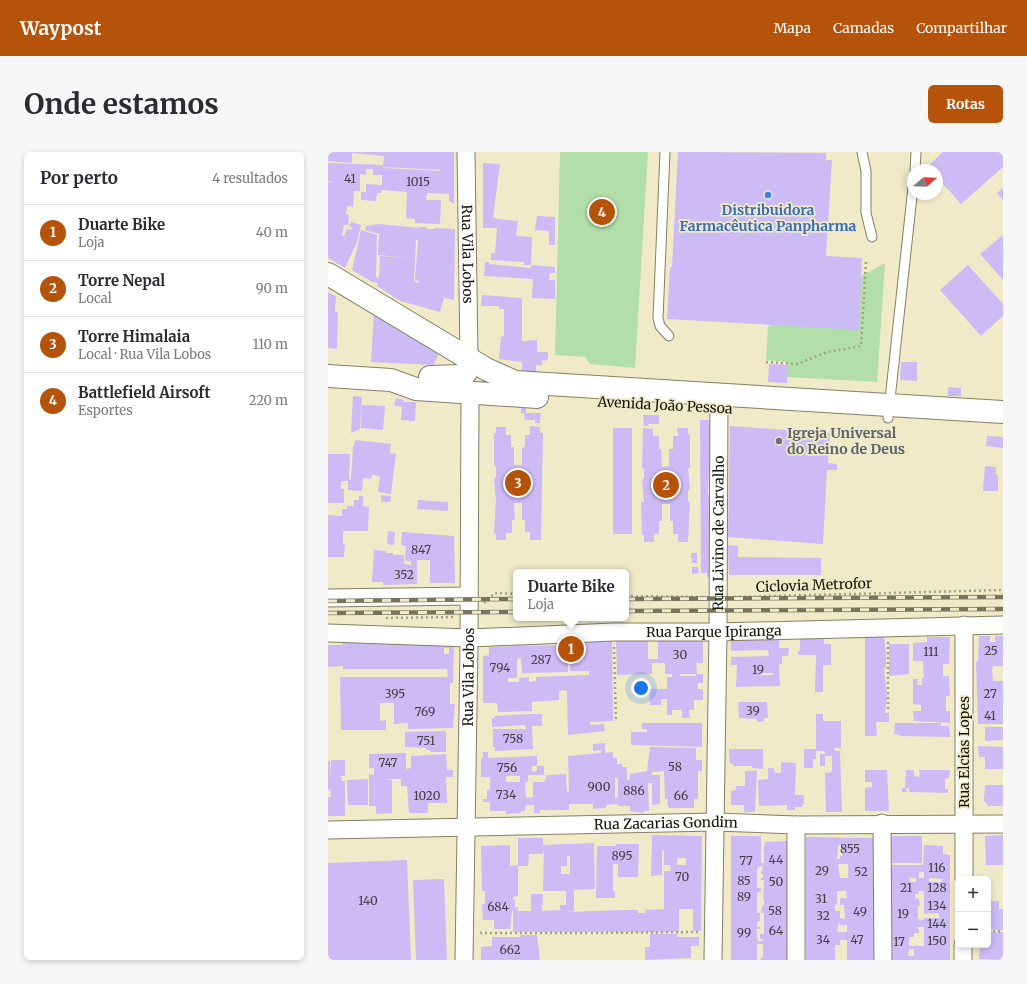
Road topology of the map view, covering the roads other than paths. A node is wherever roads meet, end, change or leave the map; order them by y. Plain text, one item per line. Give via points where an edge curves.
1 (466, 152) edge
2 (665, 152) edge
3 (862, 152) edge
4 (916, 152) edge
5 (915, 164) edge
6 (912, 200) edge
7 (872, 237) dead end
8 (328, 274) edge
9 (669, 336) dead end
10 (468, 357) junction
11 (328, 376) edge
12 (391, 380) junction
13 (470, 393) junction
14 (719, 401) junction
15 (889, 412) junction
16 (1003, 412) edge
17 (1003, 426) edge
18 (469, 596) junction
19 (328, 598) edge
20 (964, 625) junction
21 (1003, 625) edge
22 (718, 632) junction
23 (328, 633) edge
24 (469, 638) junction
25 (716, 822) junction
26 (882, 823) junction
27 (964, 824) junction
28 (1003, 824) edge
29 (796, 825) junction
30 (466, 826) junction
31 (328, 830) edge
32 (964, 876) edge
33 (963, 948) edge
34 (464, 960) edge
35 (713, 960) edge
36 (796, 960) edge
37 (883, 960) edge
38 (963, 960) edge

1 - 10 street, Rua Vila Lobos
2 - 9 lane via 658,318 660,326
3 - 7 lane via 866,171 866,213
4 - 5 lane
6 - 15 lane
8 - 10 main road, Avenida João Pessoa
10 - 12 main road via 468,371 463,376 416,376
10 - 14 main road, Avenida João Pessoa via 515,382
11 - 12 main road, Avenida João Pessoa
12 - 13 main road, Avenida João Pessoa via 416,389
13 - 14 main road, Avenida João Pessoa via 636,405
13 - 18 street, Rua Vila Lobos
14 - 15 main road, Avenida João Pessoa
14 - 22 street, Rua Livino de Carvalho
15 - 16 main road, Avenida João Pessoa
15 - 17 main road, Avenida João Pessoa
18 - 19 street
18 - 24 street, Rua Vila Lobos
20 - 21 street, Rua Parque Ipiranga
20 - 22 street, Rua Parque Ipiranga
20 - 27 street, Rua Elcias Lopes
22 - 24 street, Rua Parque Ipiranga via 614,632
22 - 25 street, Rua Livino de Carvalho
23 - 24 street, Rua Parque Ipiranga
24 - 30 street, Rua Vila Lobos
25 - 29 street, Rua Zacarias Gondim
25 - 30 street, Rua Zacarias Gondim
25 - 35 street, Rua Livino de Carvalho
26 - 27 street, Rua Zacarias Gondim
26 - 29 street, Rua Zacarias Gondim
26 - 37 street
27 - 28 street, Rua Zacarias Gondim
27 - 32 street, Rua Elcias Lopes
29 - 36 street
30 - 31 street, Rua Zacarias Gondim
30 - 34 street, Rua Vila Lobos
33 - 38 street

